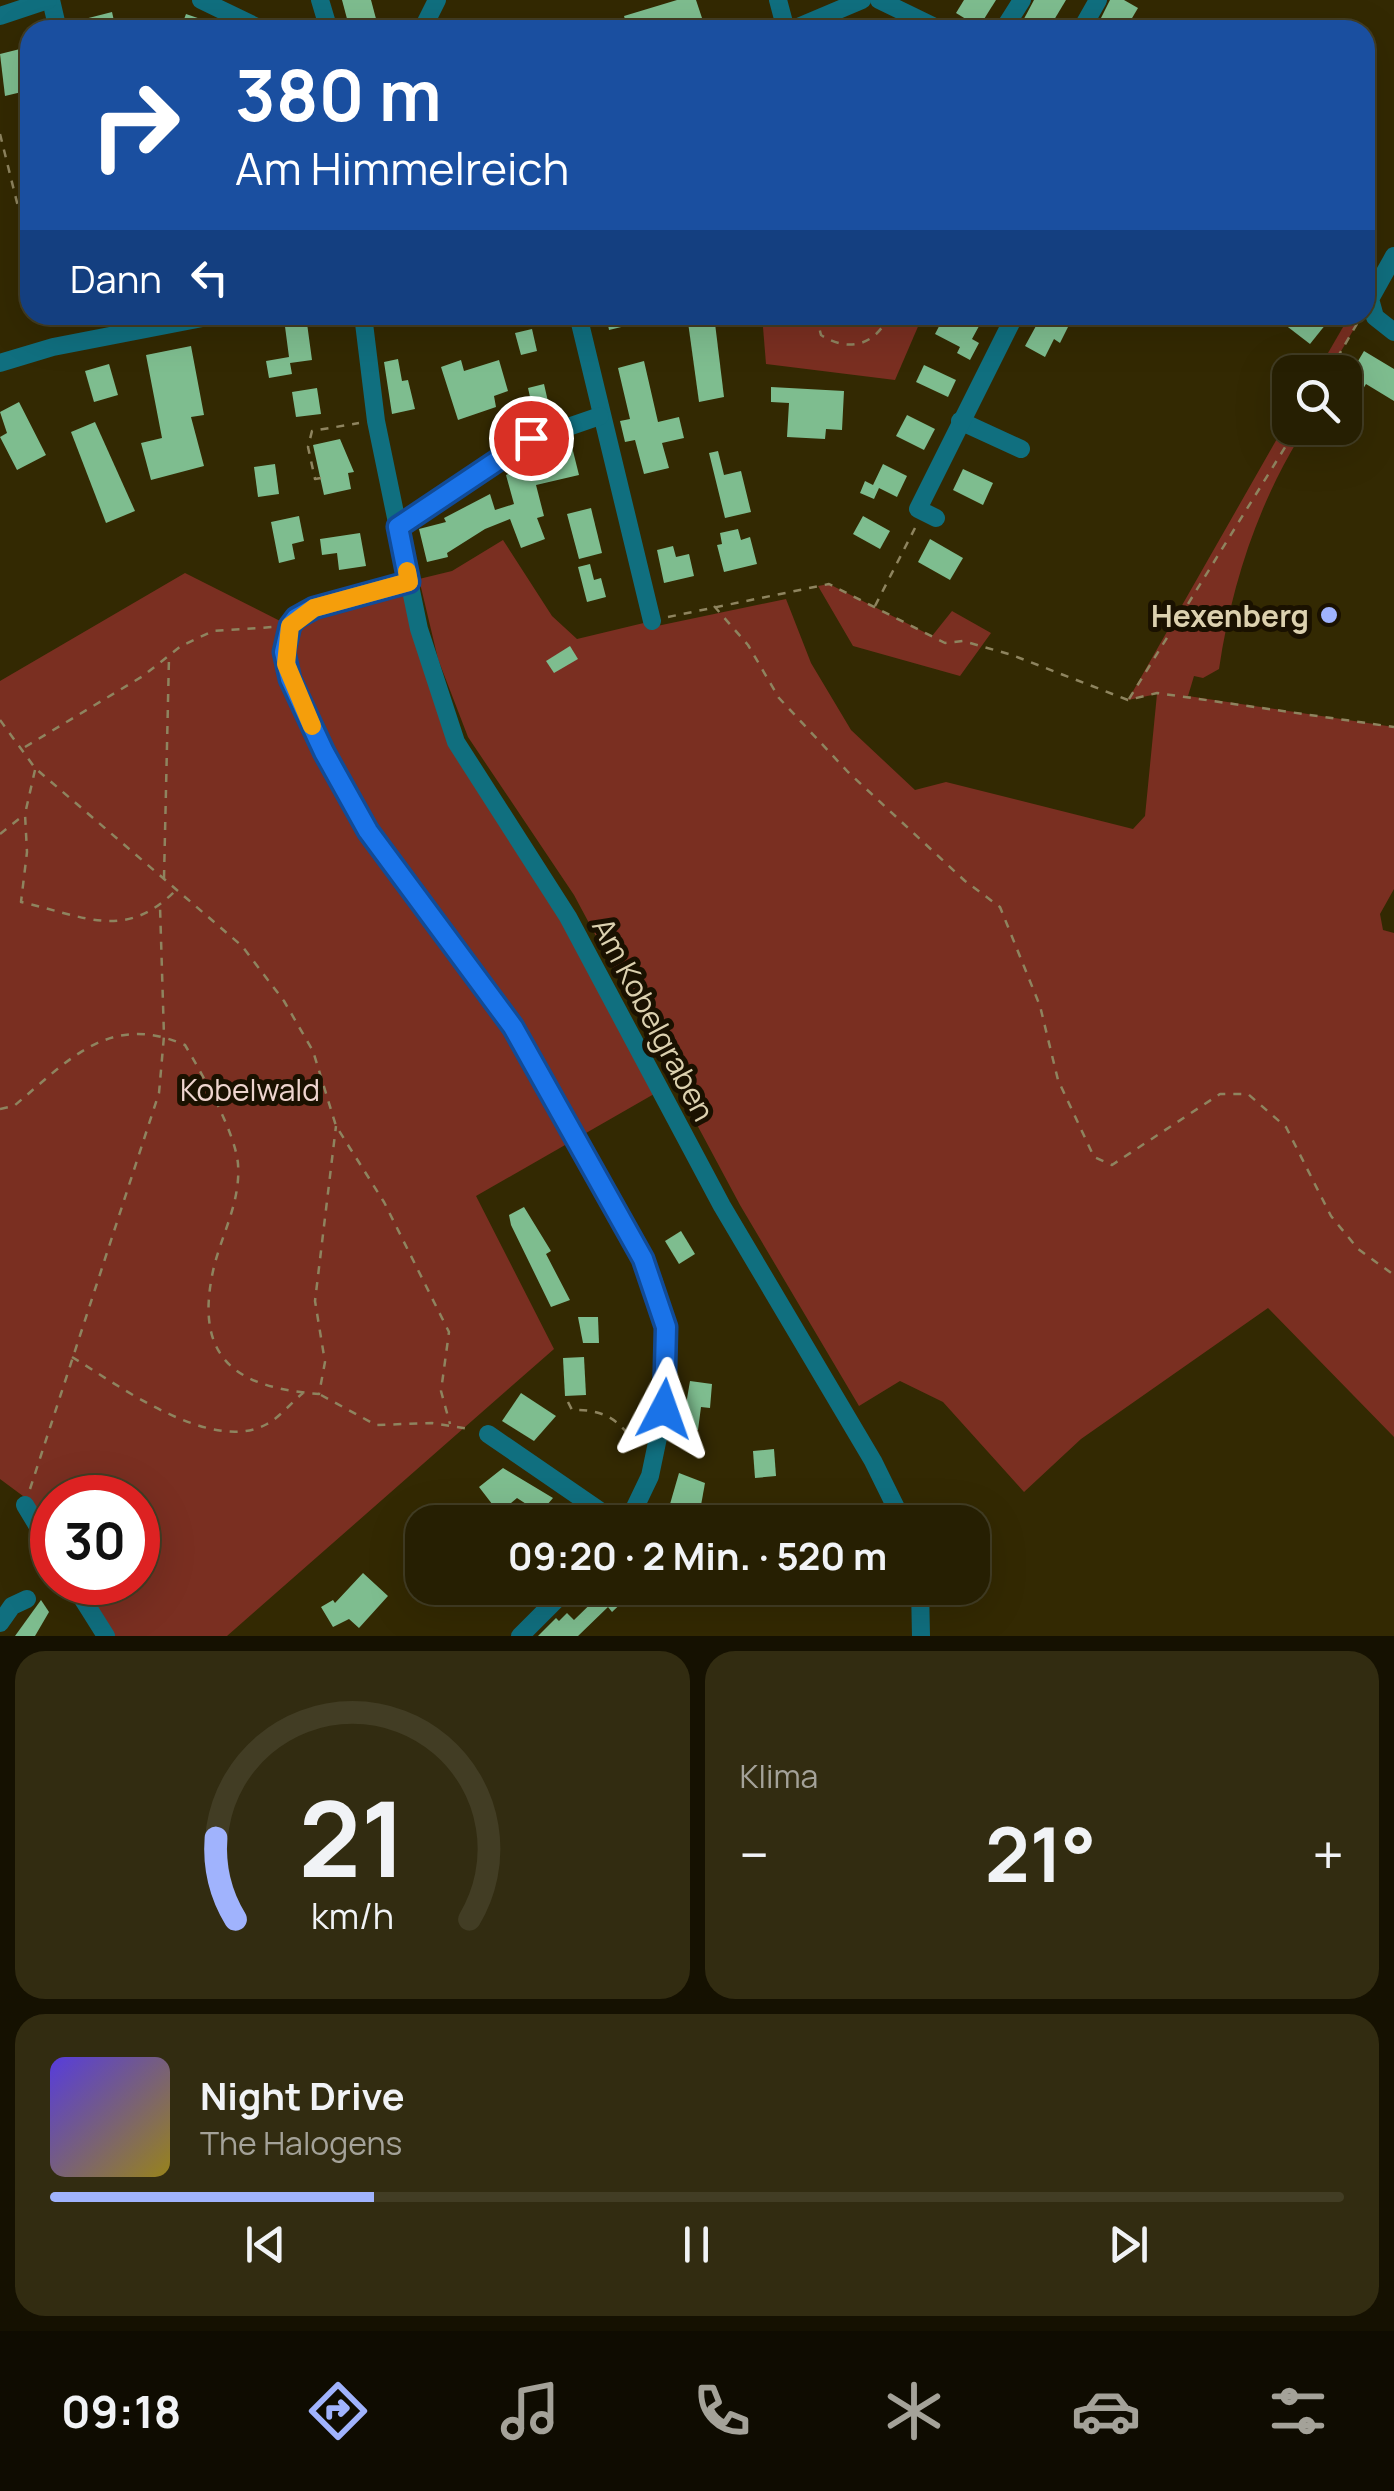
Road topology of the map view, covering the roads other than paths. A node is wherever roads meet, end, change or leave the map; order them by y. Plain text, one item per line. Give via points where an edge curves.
1 (49, 0) edge
2 (201, 0) edge
3 (862, 0) edge
4 (879, 0) edge
5 (0, 16) edge
6 (242, 20) edge
7 (813, 20) edge
8 (920, 20) edge
9 (166, 325) edge
10 (364, 325) edge
11 (580, 325) edge
12 (1010, 325) edge
13 (0, 363) edge
14 (600, 416) junction
15 (960, 421) junction
16 (1021, 449) dead end
17 (930, 515) road end
18 (398, 527) junction
19 (409, 582) junction
20 (652, 621) road end
21 (488, 1434) road end
22 (25, 1505) road end
23 (591, 1505) edge
24 (635, 1505) edge
25 (895, 1505) edge
26 (30, 1513) edge
27 (27, 1599) dead end
28 (86, 1605) edge
29 (551, 1605) edge
30 (920, 1605) edge
31 (0, 1622) edge
32 (106, 1636) edge
33 (520, 1636) edge
34 (921, 1636) edge

1 - 5 street
2 - 6 street
3 - 7 street
4 - 8 street
9 - 13 street
10 - 18 street, Am Kobelgraben
11 - 14 street
12 - 15 street
14 - 18 street via 513,446
14 - 20 street
15 - 16 street
15 - 17 street via 918,509
18 - 19 street, Am Kobelgraben
19 - 24 street via 314,608 290,626 284,652 290,679 391,867 513,1027 654,1282 668,1353 656,1455
19 - 25 street, Am Kobelgraben via 430,672 456,742 568,917 722,1206
21 - 23 street
22 - 26 street
27 - 31 street
28 - 32 street
29 - 33 street
30 - 34 street

